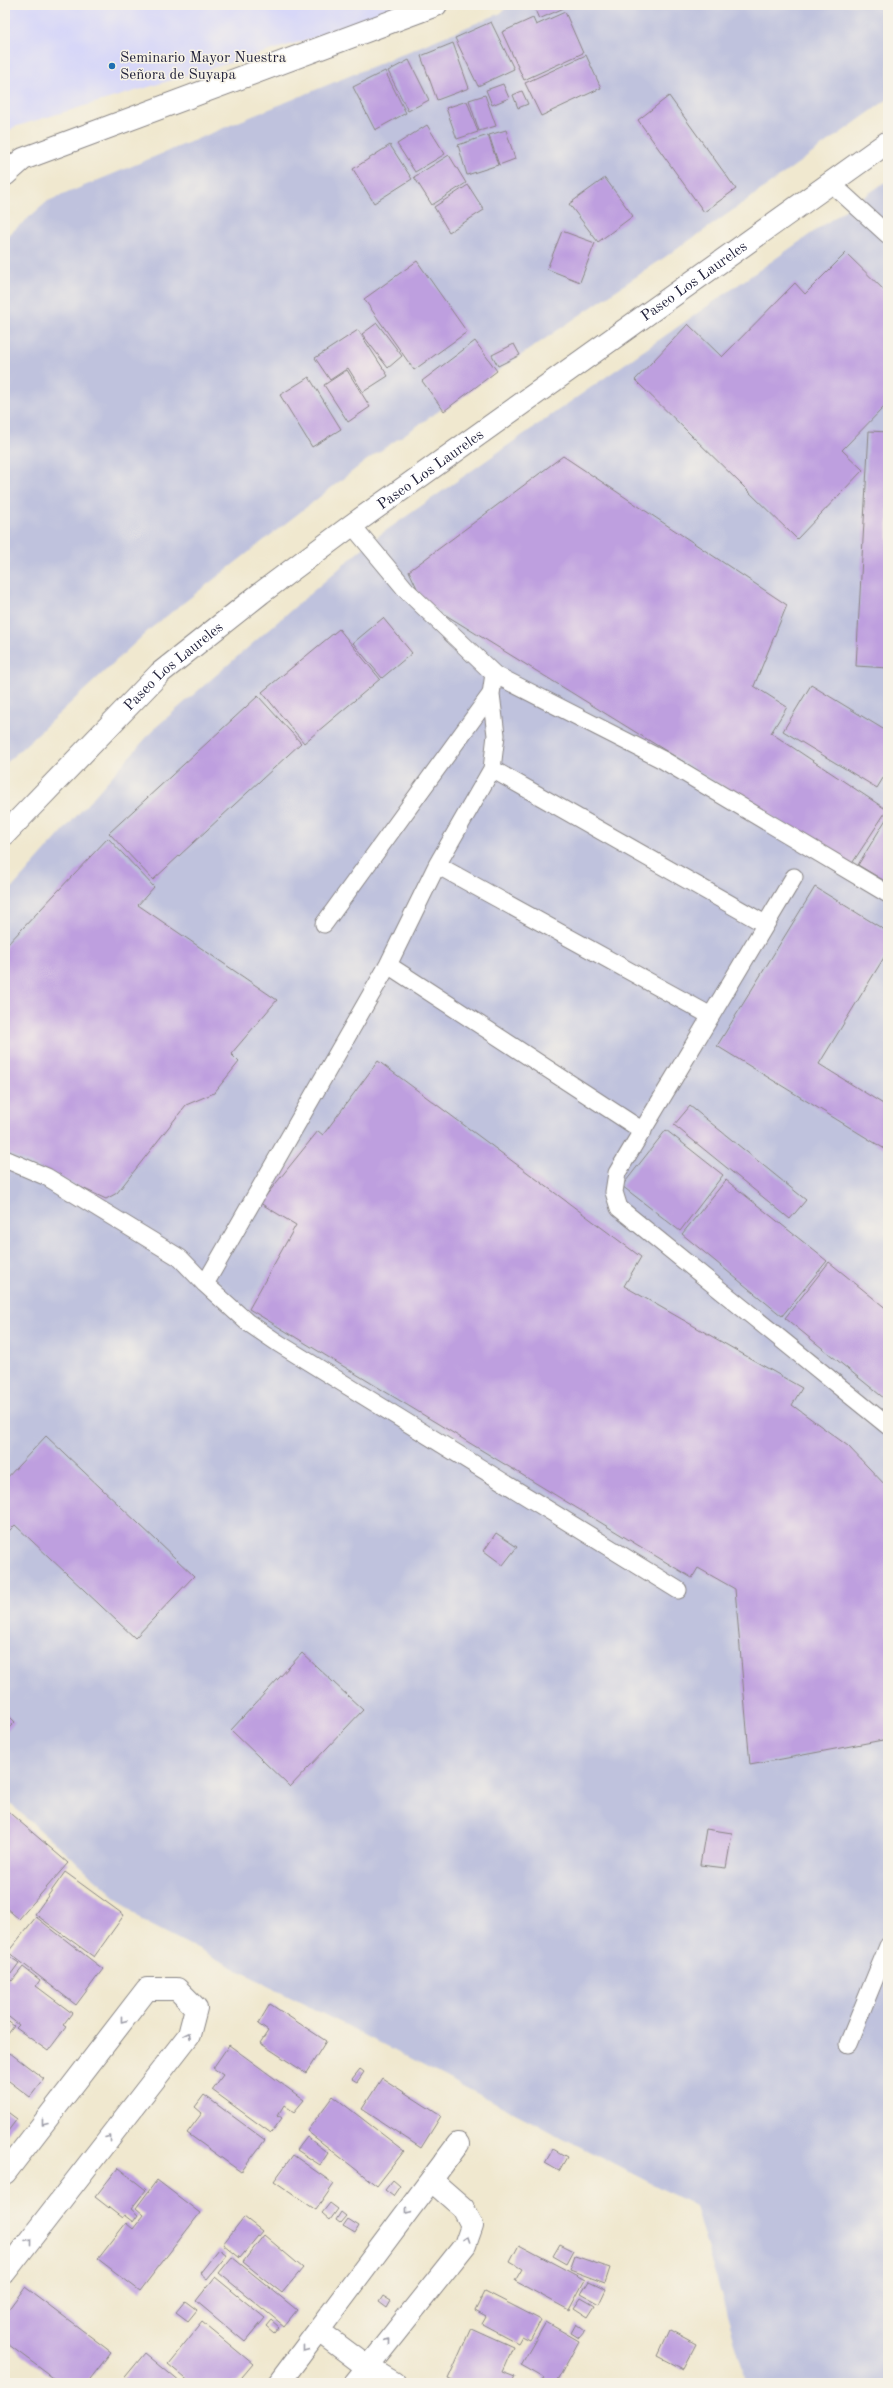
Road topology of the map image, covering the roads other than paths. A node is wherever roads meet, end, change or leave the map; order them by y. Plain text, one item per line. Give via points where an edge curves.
1 (436, 5) edge
2 (888, 142) edge
3 (5, 175) edge
4 (831, 183) junction
5 (888, 235) edge
6 (352, 525) junction
7 (494, 674) junction
8 (491, 694) junction
9 (492, 769) junction
10 (5, 834) edge
11 (437, 865) junction
12 (794, 877) dead end
13 (888, 894) edge
14 (324, 924) dead end
15 (765, 924) junction
16 (388, 965) junction
17 (711, 1016) junction
18 (642, 1131) junction
19 (5, 1159) edge
20 (205, 1284) junction
21 (888, 1426) edge
22 (678, 1590) dead end
23 (888, 1946) edge
24 (848, 2044) dead end
25 (458, 2144) dead end
26 (5, 2173) edge
27 (431, 2180) junction
28 (5, 2272) edge
29 (319, 2331) junction
30 (361, 2375) edge
31 (279, 2383) edge
32 (394, 2383) edge

1 - 3 street via 24,159
2 - 4 street, Paseo Los Laureles
4 - 5 lane
4 - 6 street, Paseo Los Laureles
6 - 7 lane via 407,591
6 - 10 street, Paseo Los Laureles via 261,593 160,674
7 - 8 lane
7 - 13 lane via 663,760
8 - 9 lane via 496,735
8 - 14 lane
9 - 11 lane
9 - 15 lane
11 - 16 lane
11 - 17 lane
12 - 15 lane
15 - 17 lane
16 - 18 lane
16 - 20 lane
17 - 18 lane
18 - 21 lane via 617,1173 614,1192 619,1208
19 - 20 lane via 47,1176 180,1258
20 - 22 lane via 247,1322 278,1343
23 - 24 lane
25 - 27 street
28 -> 26 street via 189,2035 196,2008 177,1989 147,1989
27 -> 29 street
30 -> 27 street via 465,2245 472,2225 463,2208
29 - 30 street
29 -> 31 street
30 - 32 street

